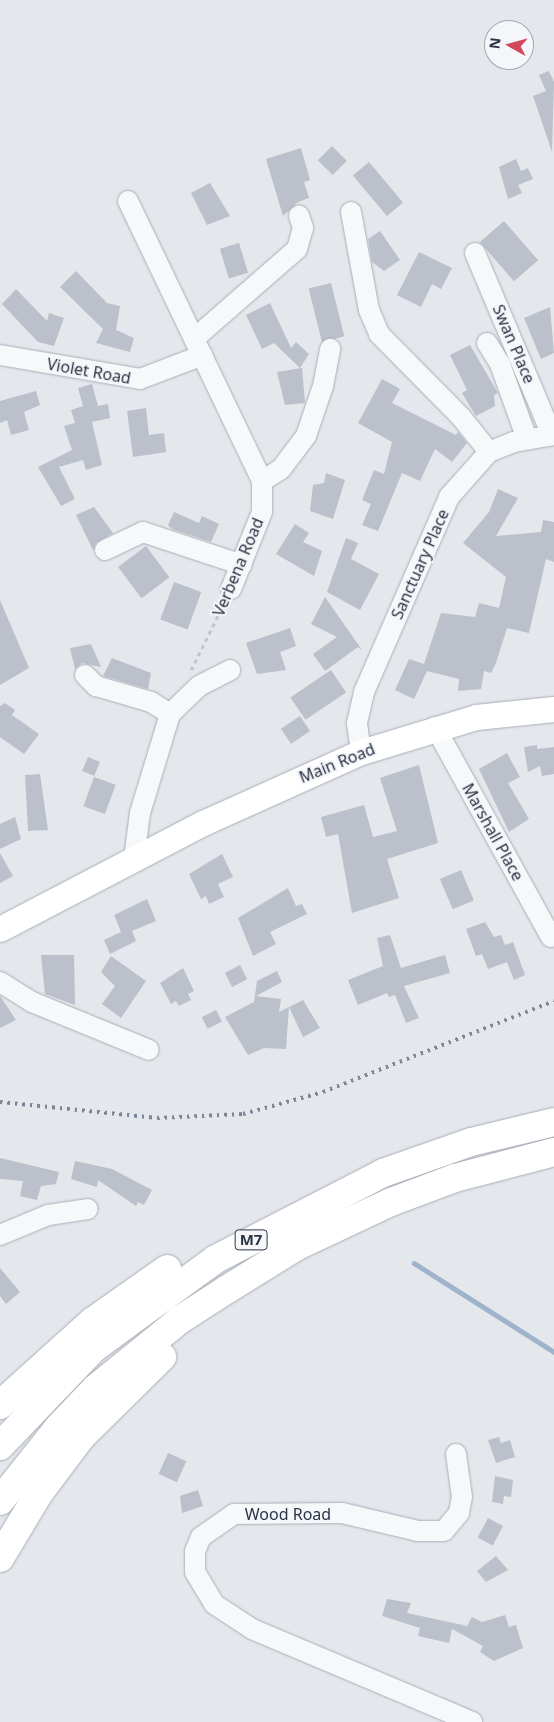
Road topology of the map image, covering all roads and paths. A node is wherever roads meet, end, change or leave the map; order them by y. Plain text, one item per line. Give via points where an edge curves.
1 (128, 201) dead end
2 (351, 212) dead end
3 (299, 216) dead end
4 (475, 253) dead end
5 (487, 343) dead end
6 (199, 347) junction
7 (330, 349) dead end
8 (0, 355) edge
9 (553, 435) edge
10 (527, 439) junction
11 (489, 452) junction
12 (262, 481) junction
13 (105, 550) dead end
14 (242, 565) junction
15 (231, 589) joint
16 (230, 670) dead end
17 (85, 674) dead end
18 (187, 678) dead end
19 (554, 708) edge
20 (170, 714) junction
21 (435, 727) junction
22 (361, 752) junction
23 (134, 859) junction
24 (0, 929) edge
25 (551, 937) dead end
26 (0, 982) edge
27 (150, 1050) dead end
28 (554, 1122) edge
29 (554, 1152) edge
30 (412, 1163) junction
31 (88, 1209) dead end
32 (0, 1236) edge
33 (297, 1246) junction
34 (0, 1406) edge
35 (0, 1446) edge
36 (456, 1454) dead end
37 (0, 1501) edge
38 (0, 1558) edge
39 (472, 1722) edge

1 - 6 street, Verbena Road
2 - 11 street via 369,310 379,334
3 - 6 street, Violet Road via 303,228 297,248
4 - 9 street, Swan Place
5 - 10 street via 505,376
6 - 8 street, Violet Road via 157,376 123,379
6 - 12 street, Verbena Road
7 - 12 street via 323,386 306,436 281,469
9 - 10 street
10 - 11 street
11 - 22 street, Sanctuary Place via 449,498 364,692 356,723
12 - 14 street, Verbena Road via 262,512
13 - 14 street via 143,532
14 - 15 street, Verbena Road
15 - 18 path, Verbena Road
16 - 20 street via 199,686
17 - 20 street via 96,686 151,702
19 - 21 main road, Main Road via 507,712
20 - 23 street via 140,812
21 - 22 main road, Main Road
21 - 25 street, Marshall Place
22 - 23 main road, Main Road
23 - 24 main road, Main Road
26 - 27 street via 32,1002
28 - 30 highway, M7
29 - 33 highway, M7 via 455,1178 391,1202
30 - 34 highway via 316,1188 219,1237 92,1322
30 - 35 highway, M7 via 283,1221 148,1305 94,1348
31 - 32 street via 48,1215
33 - 37 highway, M7 via 181,1319 124,1365 58,1428
33 - 38 highway via 130,1384 44,1486
36 - 39 street, Wood Road via 461,1505 453,1525 444,1530 418,1531 342,1513 234,1514 201,1537 195,1552 195,1572 214,1604 252,1629

